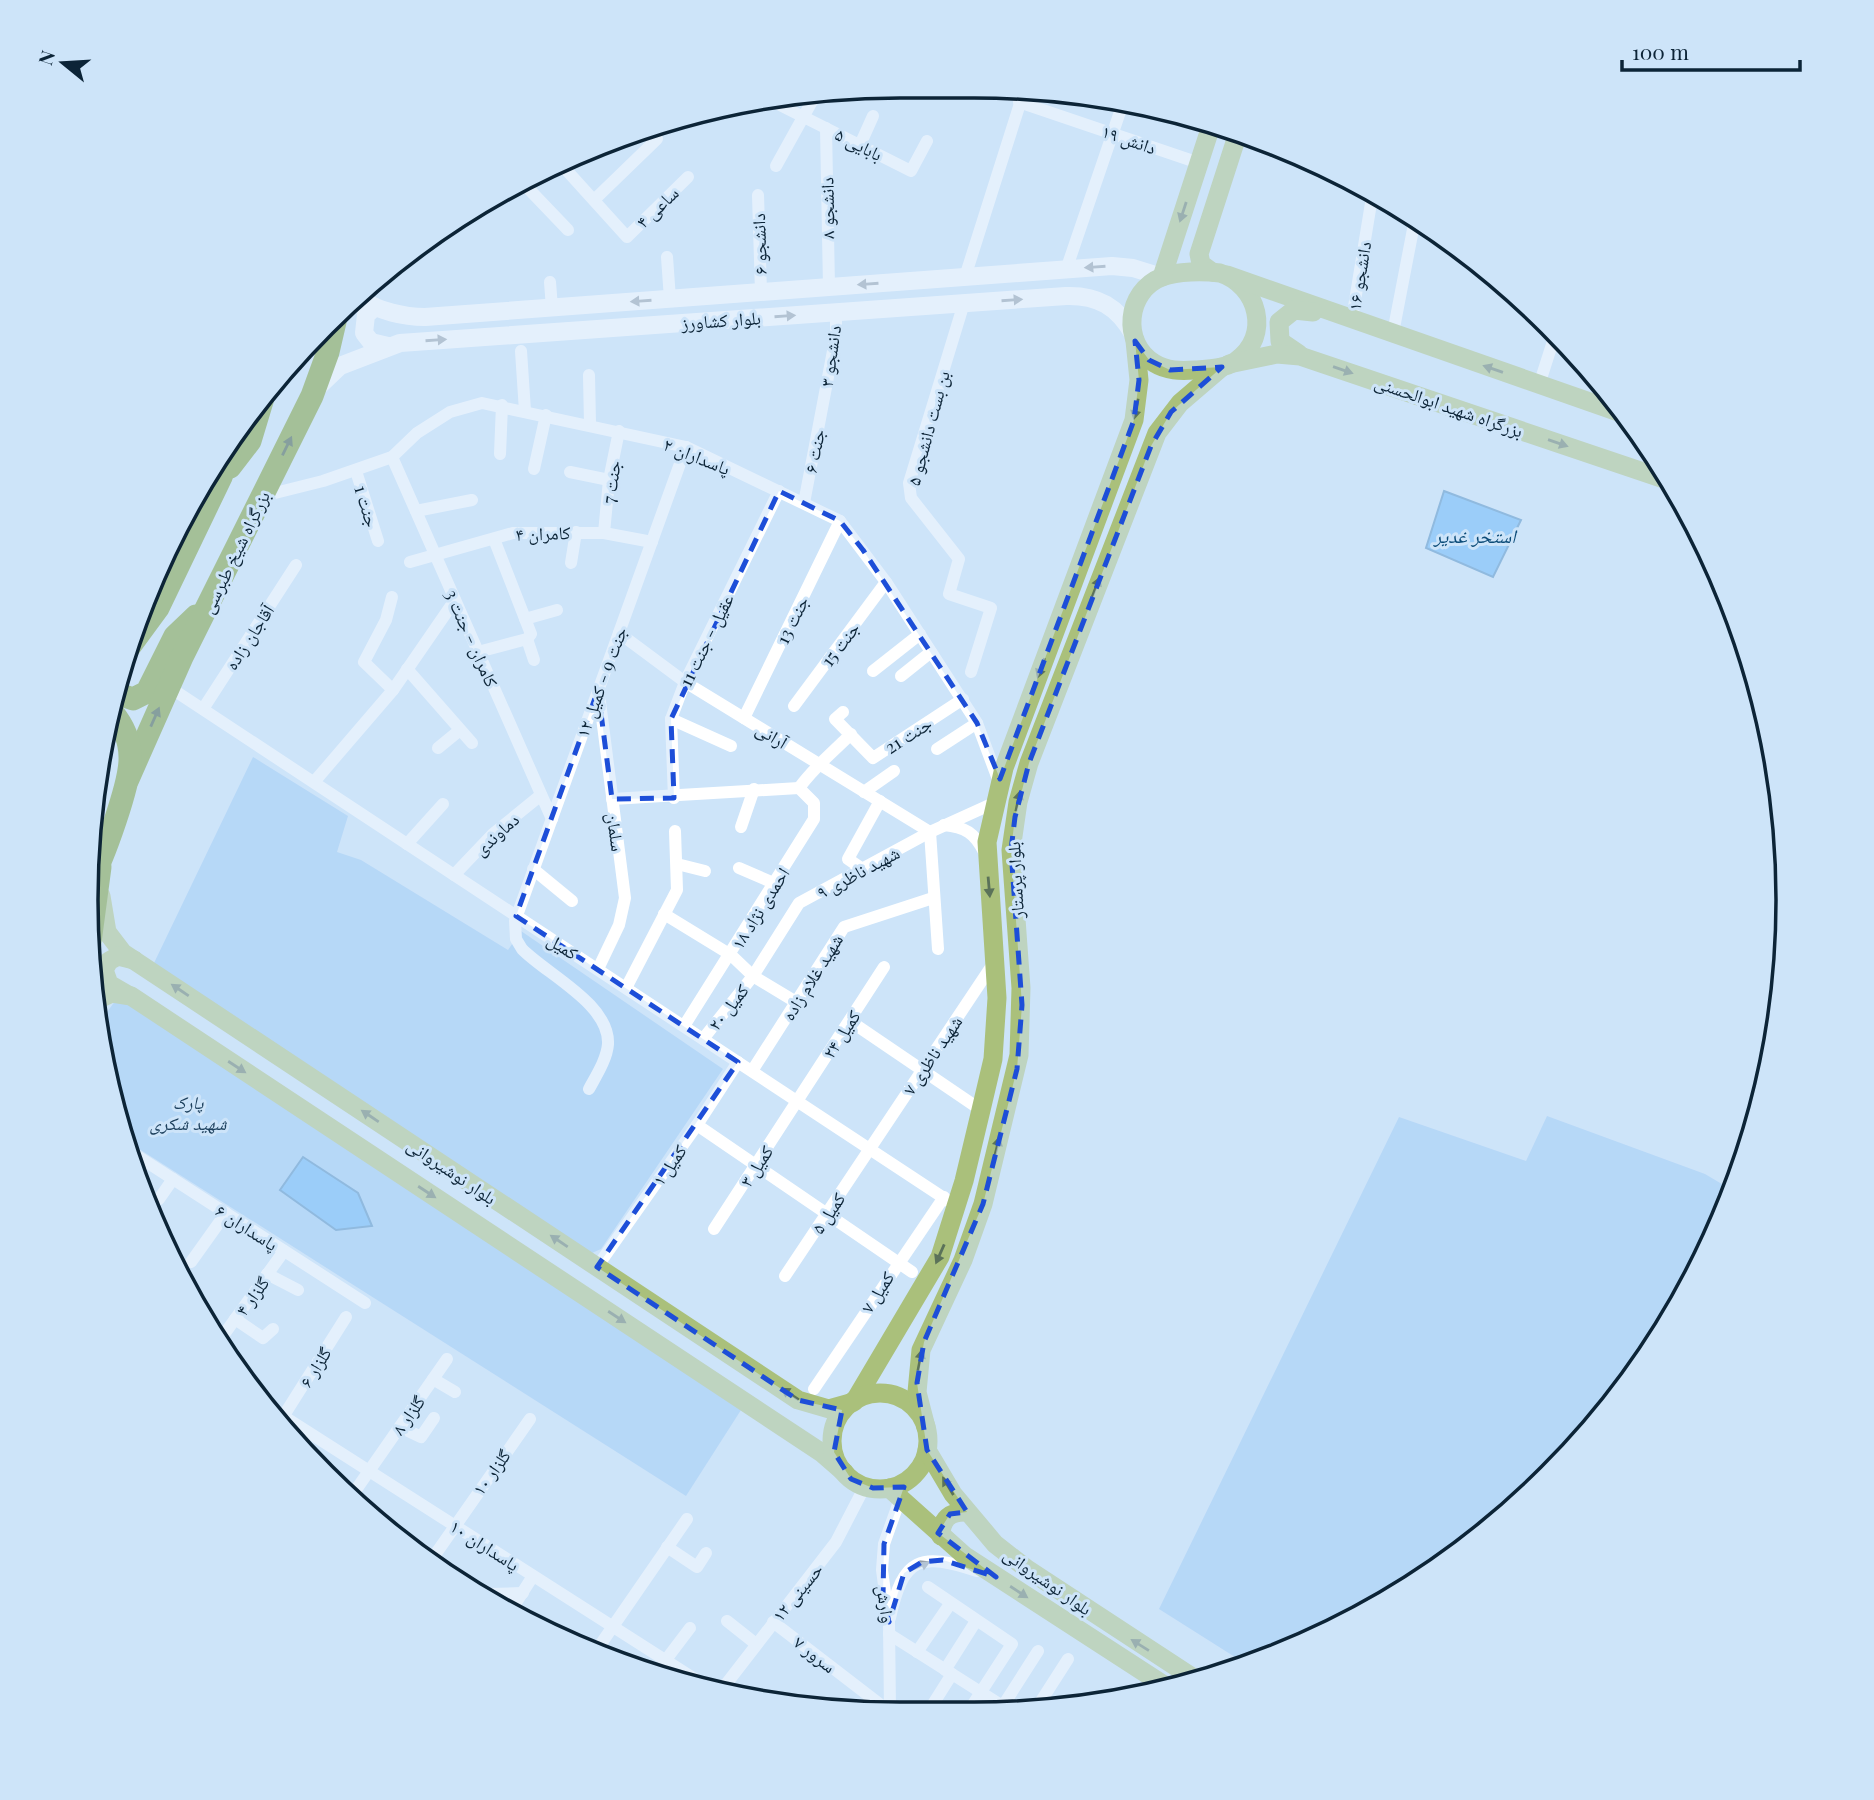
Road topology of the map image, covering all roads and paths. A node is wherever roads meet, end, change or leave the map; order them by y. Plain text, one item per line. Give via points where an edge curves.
1 (1020, 100) edge
2 (1032, 101) edge
3 (810, 104) edge
4 (784, 107) edge
5 (1120, 111) edge
6 (803, 116) junction
7 (873, 116) dead end
8 (826, 128) junction
9 (1113, 133) junction
10 (1209, 134) edge
11 (657, 139) dead end
12 (927, 141) dead end
13 (1235, 142) edge
14 (860, 145) junction
15 (1199, 163) junction
16 (776, 166) dead end
17 (568, 171) edge
18 (688, 177) dead end
19 (529, 189) edge
20 (758, 195) dead end
21 (594, 200) junction
22 (1371, 203) edge
23 (1413, 229) edge
24 (568, 230) dead end
25 (667, 257) dead end
26 (1066, 270) junction
27 (1220, 274) junction
28 (965, 277) junction
29 (1162, 277) junction
30 (550, 282) dead end
31 (829, 287) junction
32 (761, 292) junction
33 (670, 299) junction
34 (368, 303) edge
35 (964, 303) junction
36 (552, 307) junction
37 (836, 312) junction
38 (1352, 319) junction
39 (1393, 333) junction
40 (1134, 338) junction
41 (324, 344) edge
42 (1552, 345) edge
43 (388, 346) junction
44 (522, 351) dead end
45 (1309, 359) junction
46 (1225, 366) junction
47 (589, 375) dead end
48 (1539, 385) junction
49 (312, 396) junction
50 (824, 399) joint
51 (502, 405) junction
52 (1607, 408) edge
53 (525, 411) junction
54 (545, 415) junction
55 (255, 424) edge
56 (590, 424) junction
57 (619, 431) junction
58 (686, 447) junction
59 (500, 454) dead end
60 (392, 457) junction
61 (225, 466) edge
62 (534, 469) dead end
63 (356, 471) junction
64 (570, 472) dead end
65 (1655, 476) edge
66 (222, 477) junction
67 (609, 481) junction
68 (779, 491) junction
69 (262, 496) junction
70 (472, 500) dead end
71 (804, 503) junction
72 (202, 505) edge
73 (416, 511) junction
74 (204, 512) junction
75 (840, 522) junction
76 (576, 532) junction
77 (604, 533) junction
78 (494, 538) junction
79 (378, 541) dead end
80 (652, 542) junction
81 (435, 555) junction
82 (410, 562) dead end
83 (571, 563) dead end
84 (296, 565) dead end
85 (886, 582) junction
86 (391, 597) dead end
87 (455, 600) junction
88 (209, 603) junction
89 (557, 610) dead end
90 (525, 620) junction
91 (147, 626) edge
92 (619, 633) junction
93 (920, 634) junction
94 (527, 639) junction
95 (478, 652) junction
96 (931, 652) junction
97 (534, 660) dead end
98 (407, 669) junction
99 (873, 671) dead end
100 (971, 672) dead end
101 (901, 676) dead end
102 (685, 682) junction
103 (169, 687) junction
104 (393, 690) junction
105 (598, 690) junction
106 (124, 696) edge
107 (963, 699) junction
108 (794, 706) dead end
109 (203, 709) junction
110 (843, 712) dead end
111 (744, 718) junction
112 (671, 719) junction
113 (118, 721) edge
114 (977, 723) junction
115 (460, 730) junction
116 (851, 734) junction
117 (472, 743) dead end
118 (731, 746) dead end
119 (438, 748) dead end
120 (937, 750) dead end
121 (817, 763) junction
122 (894, 771) dead end
123 (128, 779) junction
124 (314, 782) junction
125 (999, 783) junction
126 (799, 788) junction
127 (754, 789) junction
128 (864, 792) junction
129 (541, 794) junction
130 (674, 798) junction
131 (612, 799) junction
132 (880, 802) junction
133 (994, 803) junction
134 (443, 804) dead end
135 (552, 819) junction
136 (944, 825) junction
137 (741, 827) dead end
138 (676, 831) dead end
139 (929, 832) junction
140 (407, 844) junction
141 (987, 858) junction
142 (99, 864) edge
143 (677, 864) junction
144 (739, 868) dead end
145 (533, 869) junction
146 (864, 870) junction
147 (705, 871) dead end
148 (454, 874) junction
149 (776, 884) junction
150 (98, 896) edge
151 (933, 898) junction
152 (572, 901) dead end
153 (664, 914) junction
154 (516, 916) junction
155 (939, 949) dead end
156 (731, 955) junction
157 (995, 961) junction
158 (138, 962) junction
159 (884, 967) dead end
160 (598, 969) junction
161 (753, 976) junction
162 (626, 988) junction
163 (131, 996) junction
164 (104, 997) edge
165 (796, 1002) junction
166 (850, 1021) junction
167 (684, 1026) junction
168 (703, 1039) junction
169 (737, 1062) junction
170 (752, 1071) junction
171 (920, 1071) junction
172 (589, 1089) dead end
173 (797, 1101) junction
174 (981, 1110) junction
175 (698, 1125) junction
176 (869, 1149) junction
177 (143, 1160) edge
178 (757, 1165) junction
179 (173, 1179) junction
180 (159, 1199) dead end
181 (950, 1202) junction
182 (226, 1213) junction
183 (828, 1214) junction
184 (714, 1229) dead end
185 (284, 1251) junction
186 (191, 1262) dead end
187 (897, 1262) junction
188 (597, 1267) junction
189 (912, 1272) dead end
190 (267, 1274) junction
191 (785, 1276) dead end
192 (298, 1290) dead end
193 (365, 1303) dead end
194 (346, 1317) dead end
195 (234, 1319) junction
196 (273, 1329) dead end
197 (224, 1332) edge
198 (447, 1359) dead end
199 (433, 1379) junction
200 (814, 1389) dead end
201 (454, 1392) dead end
202 (853, 1402) junction
203 (285, 1414) edge
204 (434, 1418) dead end
205 (530, 1419) dead end
206 (295, 1427) edge
207 (400, 1427) junction
208 (926, 1427) junction
209 (927, 1450) junction
210 (369, 1471) junction
211 (845, 1473) junction
212 (865, 1486) junction
213 (356, 1489) edge
214 (894, 1493) junction
215 (967, 1512) junction
216 (687, 1519) dead end
217 (453, 1525) junction
218 (940, 1536) junction
219 (667, 1547) junction
220 (435, 1553) edge
221 (706, 1553) dead end
222 (533, 1576) junction
223 (996, 1577) junction
224 (928, 1587) dead end
225 (523, 1593) junction
226 (497, 1594) edge
227 (516, 1604) edge
228 (950, 1604) junction
229 (727, 1621) dead end
230 (976, 1621) junction
231 (773, 1622) junction
232 (611, 1626) junction
233 (690, 1628) dead end
234 (889, 1628) junction
235 (600, 1644) edge
236 (756, 1644) junction
237 (1038, 1651) dead end
238 (917, 1652) junction
239 (1068, 1659) dead end
240 (665, 1661) junction
241 (683, 1672) edge
242 (948, 1672) junction
243 (1187, 1674) edge
244 (1157, 1681) edge
245 (727, 1683) edge
246 (981, 1693) junction
247 (1043, 1698) edge
248 (876, 1701) edge
249 (992, 1701) edge
250 (1010, 1701) edge
251 (890, 1702) edge
252 (933, 1702) edge
253 (975, 1702) edge

1 - 28 street
2 - 9 street, دانش ۱۹
3 - 6 street
4 - 6 street, بابایی ۵
5 - 9 street
6 - 8 street, بابایی ۵
6 - 16 street
7 - 14 street
8 - 14 street, بابایی ۵
8 - 31 street, دانشجو ۸
9 - 15 street, دانش ۱۹
9 - 26 street
10 - 15 main road
11 - 21 street
12 - 14 street, بابایی ۵ via 911,171
13 - 27 main road via 1199,254 1201,264
15 -> 29 main road
17 - 21 street
18 - 21 street, ساعی ۴ via 627,237
19 - 24 street
20 - 32 street, دانشجو ۶
22 - 38 street, دانشجو ۱۶
23 - 39 street
25 - 33 street
26 - 28 main road, بلوار کشاورز
29 -> 26 main road, بلوار کشاورز via 1123,267
27 - 29 main road
27 - 38 main road
27 - 46 main road via 1245,288 1257,315 1251,344
28 -> 31 main road, بلوار کشاورز
29 - 40 main road via 1139,296 1131,318
30 - 36 street
31 - 32 main road, بلوار کشاورز
32 - 33 main road, بلوار کشاورز
33 -> 36 main road, بلوار کشاورز
34 - 36 main road, بلوار کشاورز via 419,317
34 - 43 main road via 364,333 371,342
35 - 37 main road, بلوار کشاورز
35 -> 40 main road, بلوار کشاورز via 1083,297 1116,309
35 - 100 street, بن بست دانشجو ۵ via 909,484 911,498 959,559 949,594 991,608
43 -> 37 main road, بلوار کشاورز
37 - 50 street, دانشجو ۳
38 - 39 main road
38 - 45 main road via 1300,310 1283,317 1278,328 1280,341
48 -> 39 main road
40 - 46 main road via 1149,360 1170,370
40 -> 125 main road, بلوار پرستار via 1139,380 1134,420
41 - 49 highway, بزرگراه شیخ طبرسی
42 - 48 street
43 - 49 main road, بلوار کشاورز via 332,370
44 - 53 street
45 - 46 main road, بزرگراه شهید ابوالحسنی via 1277,354
45 -> 65 main road, بزرگراه شهید ابوالحسنی
208 -> 46 main road, بلوار پرستار via 917,1383 921,1350 977,1221 1018,1062 1021,988 1011,850 1021,787 1157,433 1180,403
47 - 56 street
48 - 52 main road
69 -> 49 highway, بزرگراه شیخ طبرسی
50 - 71 street, جنت ۶
51 - 53 street, پاسداران ۲
51 - 59 street
51 - 60 street, پاسداران ۲ via 482,402 450,412 417,433
53 - 54 street, پاسداران ۲
54 - 56 street, پاسداران ۲
54 - 62 street
55 - 66 highway via 250,441
56 - 57 street, پاسداران ۲
57 - 58 street, پاسداران ۲
57 - 67 street, جنت 7
58 - 68 street, پاسداران ۲
58 - 80 street, جنت 9 - کمیل ۱۲
60 - 63 street, پاسداران ۲
60 - 73 street, کامران - جنت 3
61 - 66 highway
63 - 69 street, پاسداران ۲
63 - 79 street, جنت 1
64 - 67 street
66 - 74 highway
67 - 77 street, جنت 7
68 - 71 street, پاسداران ۲
68 - 102 street, عقیل - جنت 11
69 - 88 highway, بزرگراه شیخ طبرسی
70 - 73 street
71 - 75 street, پاسداران ۲
72 - 74 street
73 - 81 street, کامران - جنت 3
74 - 91 highway
75 - 85 street, پاسداران ۲
75 - 111 street, جنت 13
76 - 77 street, کامران ۴
76 - 78 street, کامران ۴ via 513,533
76 - 83 street
77 - 80 street, کامران ۴
78 - 81 street, کامران ۴
78 - 90 street
80 - 92 street, جنت 9 - کمیل ۱۲
81 - 82 street, کامران ۴
81 - 87 street, کامران - جنت 3
84 - 109 street, آقاجان زاده
85 - 93 street, پاسداران ۲
85 - 108 street, جنت 15
86 - 104 street via 386,620 364,662
87 - 95 street, کامران - جنت 3
87 - 98 street
88 - 103 highway, بزرگراه شیخ طبرسی
88 - 106 highway via 175,636 147,692 133,699
89 - 90 street
90 - 94 street via 531,634
92 - 102 street, آرانی
92 - 105 street, جنت 9 - کمیل ۱۲
93 - 96 street, پاسداران ۲
93 - 99 street
94 - 95 street
94 - 97 street
95 - 129 street, کامران - جنت 3
96 - 101 street
96 - 107 street, پاسداران ۲
98 - 104 street
98 - 115 street
102 - 111 street, آرانی
102 - 112 street, عقیل - جنت 11
103 - 109 street, کمیل
123 -> 103 highway, بزرگراه شیخ طبرسی
104 - 124 street
105 - 131 street, سلمان
105 - 135 street, جنت 9 - کمیل ۱۲
107 - 114 street, پاسداران ۲
107 - 116 street, جنت 21 via 873,758
109 - 124 street, کمیل
110 - 116 street, جنت 21 via 835,719
111 - 121 street, آرانی
112 - 118 street
112 - 130 street, عقیل - جنت 11
113 - 123 highway via 129,745
114 - 120 street
114 - 125 street, پاسداران ۲
115 - 117 street
115 - 119 street
116 - 121 street
121 - 126 street
121 - 128 street, آرانی
122 - 128 street
123 - 142 highway
124 - 140 street, کمیل
125 - 133 main road, بلوار پرستار
126 - 127 street
126 - 149 street, احمدی نژاد ۱۸ via 814,803 814,818
127 - 130 street
127 - 137 street
128 - 132 street, آرانی
129 - 135 street, کامران - جنت 3
129 - 148 street, دماوندی
130 - 131 street
131 - 160 street, سلمان via 625,898 619,925
132 - 139 street, آرانی
132 - 146 street via 848,859
133 - 136 street, شهید ناظری ۹
133 - 141 main road, بلوار پرستار
134 - 140 street
135 - 145 street, جنت 9 - کمیل ۱۲
136 - 139 street, شهید ناظری ۹
136 - 141 street via 970,832
138 - 143 street
139 - 146 street, شهید ناظری ۹
139 - 151 street
140 - 148 street, کمیل
141 -> 157 main road, بلوار پرستار
143 - 147 street
143 - 153 street via 677,890
144 - 149 street
145 - 152 street
145 - 154 street, جنت 9 - کمیل ۱۲
146 - 161 street, شهید ناظری ۹ via 799,903
148 - 154 street, کمیل
149 - 156 street, احمدی نژاد ۱۸
150 - 158 main road, بلوار نوشیروانی via 110,938
151 - 155 street
151 - 165 street, شهید غلام زاده via 844,927
153 - 156 street
153 - 162 street
154 - 160 street, کمیل
154 - 172 street via 516,939 522,949 579,994 605,1028 608,1048
156 - 161 street
156 - 167 street, احمدی نژاد ۱۸
157 - 171 street, شهید ناظری ۷
157 - 174 main road, بلوار پرستار via 994,1052
158 - 163 main road, بلوار نوشیروانی via 118,956 104,970 109,984
188 -> 158 main road, بلوار نوشیروانی
159 - 166 street, کمیل ۲۴
160 - 162 street, کمیل
161 - 165 street
161 - 168 street, کمیل ۲۰
162 - 167 street, کمیل
163 - 164 main road
163 -> 211 main road, بلوار نوشیروانی via 822,1453
165 - 170 street, شهید غلام زاده
166 - 171 street
166 - 173 street, کمیل ۲۴
167 - 168 street, کمیل
168 - 169 street, کمیل
169 - 170 street, کمیل
169 - 175 street, کمیل ۱
170 - 173 street, کمیل
171 - 174 street
171 - 176 street, شهید ناظری ۷
173 - 176 street, کمیل
173 - 178 street, کمیل ۳
174 - 181 main road, بلوار پرستار
175 - 178 street
175 - 188 street, کمیل ۱
176 - 181 street, کمیل
176 - 183 street, کمیل ۵
177 - 179 street, پاسداران ۶
178 - 183 street
178 - 184 street, کمیل ۳
179 - 180 street
179 - 182 street, پاسداران ۶
181 - 187 street, کمیل ۷
181 -> 202 main road, بلوار پرستار via 940,1257
182 - 185 street, پاسداران ۶
182 - 186 street
183 - 187 street
183 - 191 street, کمیل ۵
185 - 190 street, گلزار ۴
185 - 193 street, پاسداران ۶
187 - 189 street
187 - 200 street, کمیل ۷
202 -> 188 main road, بلوار نوشیروانی via 829,1409 798,1400
190 - 192 street
190 - 195 street, گلزار ۴
194 - 203 street, گلزار ۶
195 - 196 street via 263,1338
195 - 197 street, گلزار ۴
198 - 199 street, گلزار ۸
199 - 201 street
199 - 207 street, گلزار ۸
202 - 208 main road via 868,1395 892,1395 913,1406
202 - 211 main road via 842,1413 833,1435 834,1451
204 - 207 street via 421,1437
205 - 217 street, گلزار ۱۰
206 - 210 street, پاسداران ١٠
207 - 210 street, گلزار ۸
208 - 209 main road
209 - 214 main road via 916,1472
215 -> 209 main road, بلوار نوشیروانی
210 - 213 street, گلزار ۸
210 - 217 street, پاسداران ١٠
211 - 212 main road
212 - 214 main road
212 - 231 street, حسینی ۱۲ via 836,1542
214 - 218 main road, بلوار نوشیروانی
214 - 234 street, وارش via 882,1570
215 - 218 main road via 950,1514
243 -> 215 main road, بلوار نوشیروانی via 1027,1569 995,1544
216 - 219 street
217 - 220 street, گلزار ۱۰
217 - 222 street, پاسداران ١٠
218 - 223 main road, بلوار نوشیروانی
219 - 221 street via 697,1567
219 - 232 street
222 - 225 street
222 - 232 street, پاسداران ١٠
234 -> 223 street via 897,1586 904,1573 922,1562 943,1560
223 -> 244 main road, بلوار نوشیروانی
224 - 228 street
225 - 226 street
225 - 227 street
228 - 230 street
228 - 238 street
229 - 236 street
230 - 242 street
230 - 246 street via 1012,1644
231 - 236 street, حسینی ۱۲
231 - 248 street, سرور ۷
232 - 235 street
232 - 240 street, پاسداران ١٠
233 - 240 street
234 - 238 street
234 - 251 street, وارش
236 - 245 street, حسینی ۱۲
237 - 250 street
238 - 242 street
239 - 247 street
240 - 241 street, پاسداران ١٠
242 - 246 street
242 - 252 street
246 - 249 street
246 - 253 street

